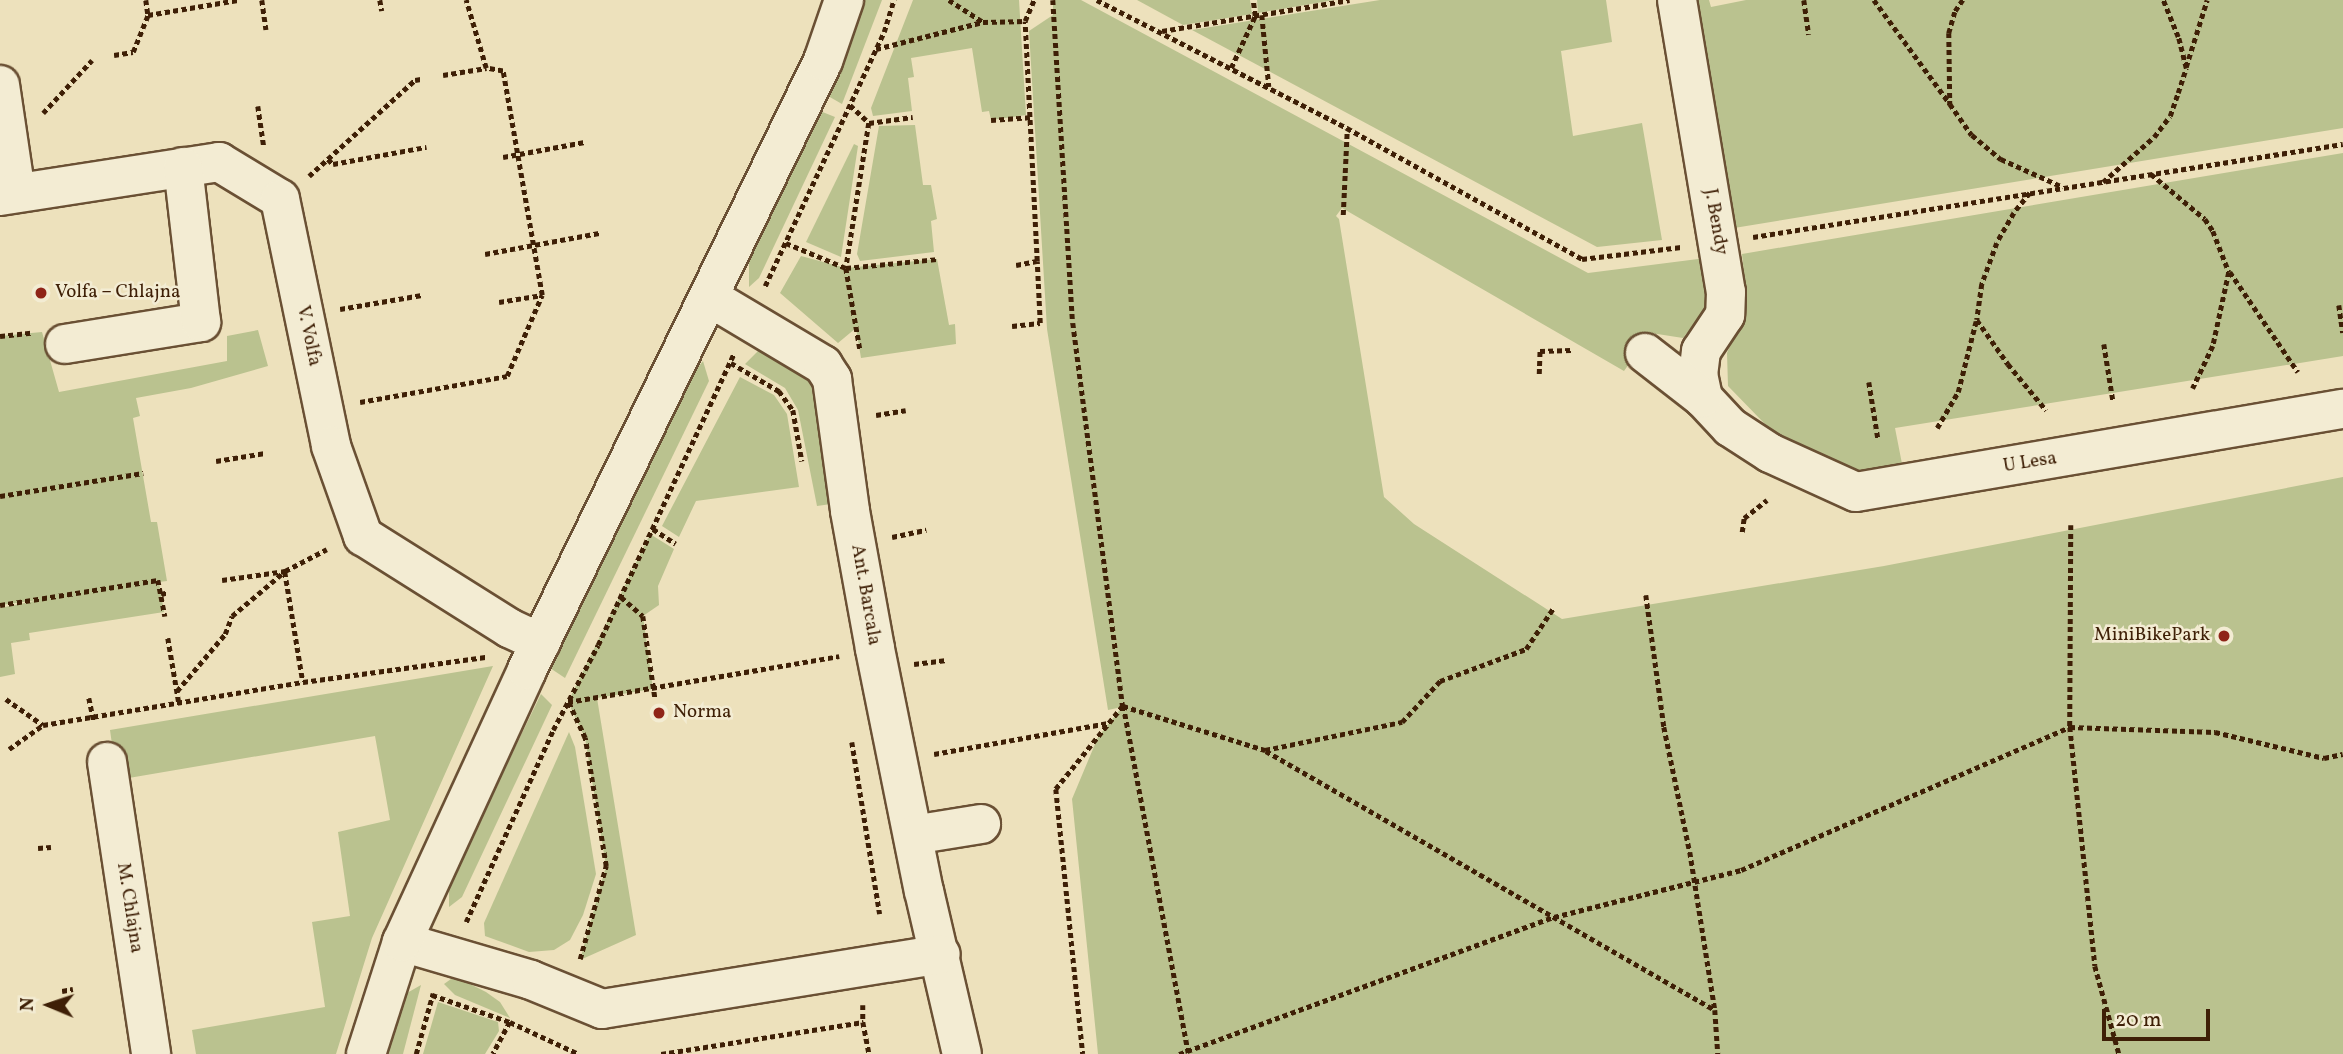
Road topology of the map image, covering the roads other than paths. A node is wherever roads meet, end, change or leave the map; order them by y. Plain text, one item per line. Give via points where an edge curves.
1 (844, 0) edge
2 (1677, 0) edge
3 (0, 85) edge
4 (183, 167) junction
5 (8, 194) edge
6 (709, 297) junction
7 (53, 338) road end
8 (1645, 353) dead end
9 (1703, 398) junction
10 (2343, 409) edge
11 (541, 643) junction
12 (107, 762) dead end
13 (981, 824) dead end
14 (913, 835) junction
15 (402, 942) junction
16 (941, 954) junction
17 (150, 1054) edge
18 (366, 1054) edge
19 (962, 1054) edge

1 - 6 street via 823,61
2 - 9 street, J. Bendy via 1726,292 1724,315 1701,351 1698,374
3 - 5 street, V. Volfa
4 - 5 street, V. Volfa
4 - 7 street via 201,322
4 - 11 street, V. Volfa via 219,162 280,198 331,446 363,536 509,628
6 - 11 street
6 - 14 street, Ant. Barcala via 823,365 832,379 850,511
8 - 9 street
9 - 10 street, U Lesa via 1730,427 1770,453 1856,492
11 - 15 street
12 - 17 street, M. Chlajna
13 - 14 street
14 - 16 street, Ant. Barcala
15 - 16 street via 531,980 602,1009
15 - 18 street
16 - 19 street, Ant. Barcala

